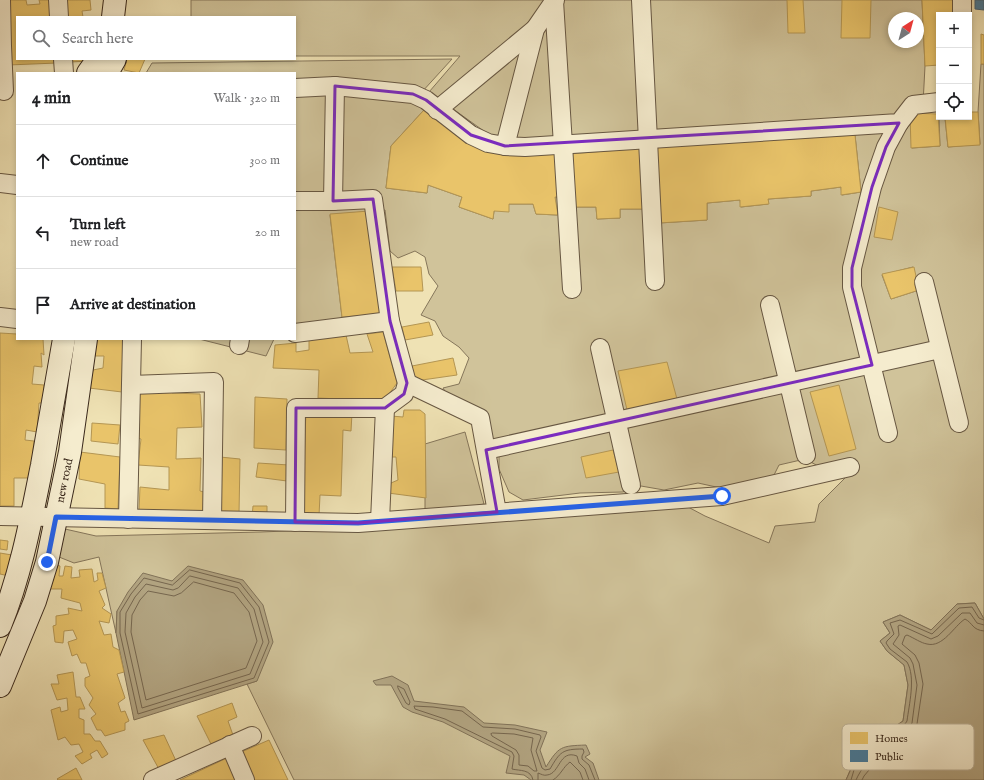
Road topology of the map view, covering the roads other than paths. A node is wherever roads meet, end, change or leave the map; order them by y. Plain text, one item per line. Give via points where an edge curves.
1 (1, 0) edge
2 (58, 0) edge
3 (115, 0) edge
4 (128, 0) edge
5 (641, 0) edge
6 (962, 0) edge
7 (554, 1) edge
8 (962, 12) edge
9 (59, 16) edge
10 (113, 16) edge
11 (126, 16) edge
12 (535, 29) junction
13 (63, 60) edge
14 (97, 60) edge
15 (114, 60) edge
16 (64, 72) edge
17 (89, 72) edge
18 (108, 72) edge
19 (335, 86) junction
20 (296, 88) edge
21 (4, 90) dead end
22 (936, 102) edge
23 (437, 110) junction
24 (899, 123) junction
25 (648, 139) junction
26 (563, 145) junction
27 (505, 146) junction
28 (0, 183) edge
29 (16, 185) edge
30 (296, 201) edge
31 (333, 201) junction
32 (655, 282) dead end
33 (924, 282) dead end
34 (572, 289) dead end
35 (770, 305) dead end
36 (0, 317) edge
37 (16, 319) edge
38 (390, 321) junction
39 (296, 333) edge
40 (64, 340) edge
41 (86, 340) edge
42 (132, 340) edge
43 (600, 348) dead end
44 (940, 350) junction
45 (872, 365) junction
46 (406, 383) junction
47 (789, 383) junction
48 (131, 385) junction
49 (385, 408) junction
50 (617, 421) junction
51 (959, 423) dead end
52 (888, 433) dead end
53 (486, 450) junction
54 (806, 455) dead end
55 (850, 468) dead end
56 (632, 485) dead end
57 (497, 512) junction
58 (0, 516) edge
59 (32, 517) junction
60 (56, 517) junction
61 (128, 519) junction
62 (212, 520) junction
63 (380, 521) junction
64 (295, 522) junction
65 (0, 626) edge
66 (0, 686) edge
67 (252, 736) dead end
68 (230, 745) junction
69 (153, 780) edge
70 (245, 780) edge

1 - 21 street
2 - 9 street
3 - 10 main road
4 - 11 main road
5 - 25 street
6 - 8 street
7 - 12 street
7 - 26 street
12 - 23 street
12 - 27 street
13 - 16 street
14 - 17 main road
15 - 18 main road
19 - 20 street
19 - 23 street via 413,94 426,100
19 - 31 street
22 - 24 street via 913,104
23 - 27 street via 470,136
24 - 25 street
24 - 45 street via 886,147 872,187 852,268 852,287
25 - 26 street
25 - 32 street
26 - 27 street
26 - 34 street
28 - 29 street
30 - 31 street
31 - 38 street via 372,199
33 - 44 street
35 - 47 street
36 - 37 street
38 - 39 street
38 - 46 street
40 - 59 main road, new road
41 - 60 main road, new road via 70,452
42 - 48 street
43 - 50 street
44 - 45 street
44 - 51 street
45 - 47 street
45 - 52 street
46 - 49 street via 404,394
46 - 53 street via 480,418
47 - 50 street
47 - 54 street
48 - 61 street
48 - 62 street via 214,382
49 - 63 street
49 - 64 street via 296,408
50 - 53 street
50 - 56 street
53 - 57 street
55 - 57 street via 722,496
57 - 63 street
58 - 59 street
59 - 60 street
59 - 65 main road, new road via 12,597
60 - 61 street
60 - 66 main road, new road via 47,562
61 - 62 street
62 - 64 street
63 - 64 street
67 - 68 street
68 - 69 street
68 - 70 street

